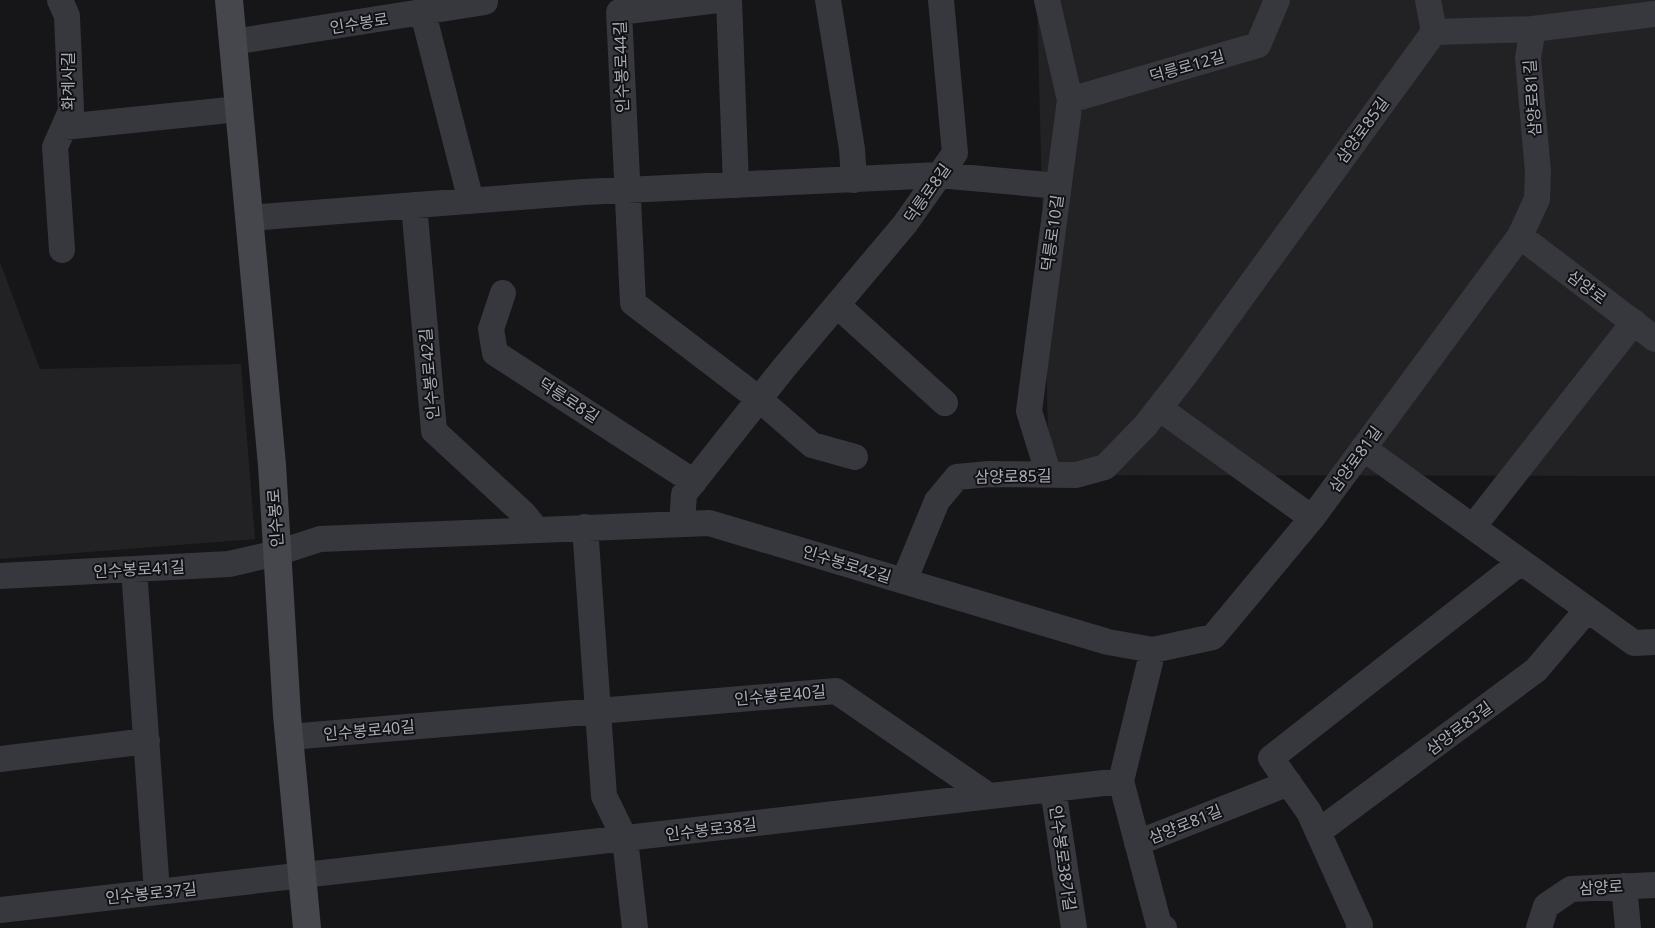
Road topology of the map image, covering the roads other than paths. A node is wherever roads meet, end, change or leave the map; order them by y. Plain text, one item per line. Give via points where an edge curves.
1 (60, 0) edge
2 (229, 0) edge
3 (718, 0) edge
4 (730, 0) edge
5 (828, 0) edge
6 (940, 0) edge
7 (1047, 0) edge
8 (1277, 0) edge
9 (1428, 0) edge
10 (485, 1) edge
11 (424, 13) junction
12 (1655, 14) edge
13 (1533, 29) junction
14 (1434, 32) junction
15 (232, 42) junction
16 (1070, 100) junction
17 (239, 108) junction
18 (64, 127) junction
19 (939, 176) junction
20 (854, 180) junction
21 (736, 185) junction
22 (1058, 186) junction
23 (626, 190) junction
24 (471, 201) junction
25 (414, 205) junction
26 (249, 218) junction
27 (1520, 236) junction
28 (62, 250) dead end
29 (503, 293) dead end
30 (837, 305) junction
31 (1634, 322) junction
32 (1655, 339) edge
33 (759, 399) junction
34 (945, 403) dead end
35 (1159, 408) junction
36 (1363, 448) junction
37 (855, 457) dead end
38 (1046, 466) dead end
39 (694, 482) junction
40 (1312, 518) junction
41 (682, 524) junction
42 (585, 527) junction
43 (1473, 527) junction
44 (536, 529) junction
45 (277, 553) junction
46 (1522, 562) junction
47 (134, 569) junction
48 (0, 576) edge
49 (904, 581) junction
50 (1587, 610) junction
51 (1655, 642) edge
52 (1153, 650) junction
53 (598, 710) junction
54 (289, 737) junction
55 (147, 741) junction
56 (0, 759) edge
57 (1121, 781) junction
58 (1289, 783) junction
59 (1053, 789) junction
60 (989, 796) junction
61 (1318, 832) junction
62 (625, 839) junction
63 (1137, 843) junction
64 (302, 876) junction
65 (1655, 885) edge
66 (1624, 886) junction
67 (157, 892) junction
68 (0, 910) edge
69 (306, 928) edge
70 (635, 928) edge
71 (1074, 928) edge
72 (1164, 928) edge
73 (1359, 928) edge
74 (1539, 928) edge
75 (1628, 928) edge

1 - 18 street, 화계사길 via 67,16 71,111
2 - 15 main road, 인수봉로
3 - 23 street, 인수봉로44길 via 619,12
4 - 21 street
5 - 20 street
6 - 19 street, 덕릉로8길 via 955,153
7 - 16 street, 덕릉로10길
8 - 16 street, 덕릉로12길 via 1258,45
9 - 14 street
10 - 11 street, 인수봉로
11 - 15 street, 인수봉로
11 - 24 street
12 - 13 street
13 - 14 street
13 - 27 street, 삼양로81길 via 1528,58 1538,199
14 - 35 street, 삼양로85길
15 - 17 main road, 인수봉로
16 - 22 street, 덕릉로10길
17 - 18 street
17 - 26 main road, 인수봉로
18 - 28 street, 화계사길 via 55,147
19 - 20 street
19 - 22 street
19 - 30 street, 덕릉로8길 via 906,224
20 - 21 street
21 - 23 street
22 - 38 street, 덕릉로10길 via 1029,411
23 - 24 street
23 - 33 street via 633,303
24 - 25 street
25 - 26 street
25 - 44 street, 인수봉로42길 via 434,431 524,514
26 - 45 main road, 인수봉로
27 - 31 street, 삼양로
27 - 36 street, 삼양로81길
29 - 39 street, 덕릉로8길 via 491,329 495,353
30 - 33 street, 덕릉로8길
30 - 34 street
31 - 32 street, 삼양로
31 - 43 street
33 - 37 street via 812,446
33 - 39 street, 덕릉로8길
35 - 40 street
35 - 49 street, 삼양로85길 via 1105,466 1076,475 957,477 937,501
36 - 40 street, 삼양로81길
36 - 43 street
39 - 41 street, 덕릉로8길 via 684,494
40 - 52 street, 삼양로81길 via 1213,637
41 - 42 street, 인수봉로42길
41 - 49 street, 인수봉로42길 via 709,523
42 - 44 street, 인수봉로42길
42 - 53 street
43 - 46 street
44 - 45 street, 인수봉로42길 via 320,539
45 - 47 street, 인수봉로41길 via 229,564
45 - 54 main road, 인수봉로
46 - 50 street
46 - 58 street via 1271,758
47 - 48 street, 인수봉로41길
47 - 55 street
49 - 52 street, 인수봉로42길 via 1108,642
50 - 51 street via 1634,644
50 - 61 street, 삼양로83길 via 1536,670
52 - 57 street, 삼양로81길
53 - 54 street, 인수봉로40길
53 - 60 street, 인수봉로40길 via 836,691
53 - 62 street via 604,796
54 - 64 main road, 인수봉로
55 - 56 street
55 - 67 street
57 - 59 street, 인수봉로38길
57 - 63 street, 삼양로81길
58 - 61 street
58 - 63 street, 삼양로81길
59 - 60 street, 인수봉로38길
59 - 71 street, 인수봉로38가길
60 - 62 street, 인수봉로38길
61 - 73 street
62 - 64 street, 인수봉로38길
62 - 70 street
63 - 72 street, 삼양로81길 via 1159,925
64 - 67 street, 인수봉로37길
64 - 69 main road, 인수봉로
65 - 66 street, 삼양로
66 - 74 street, 삼양로 via 1571,889 1546,906
66 - 75 street
67 - 68 street, 인수봉로37길

